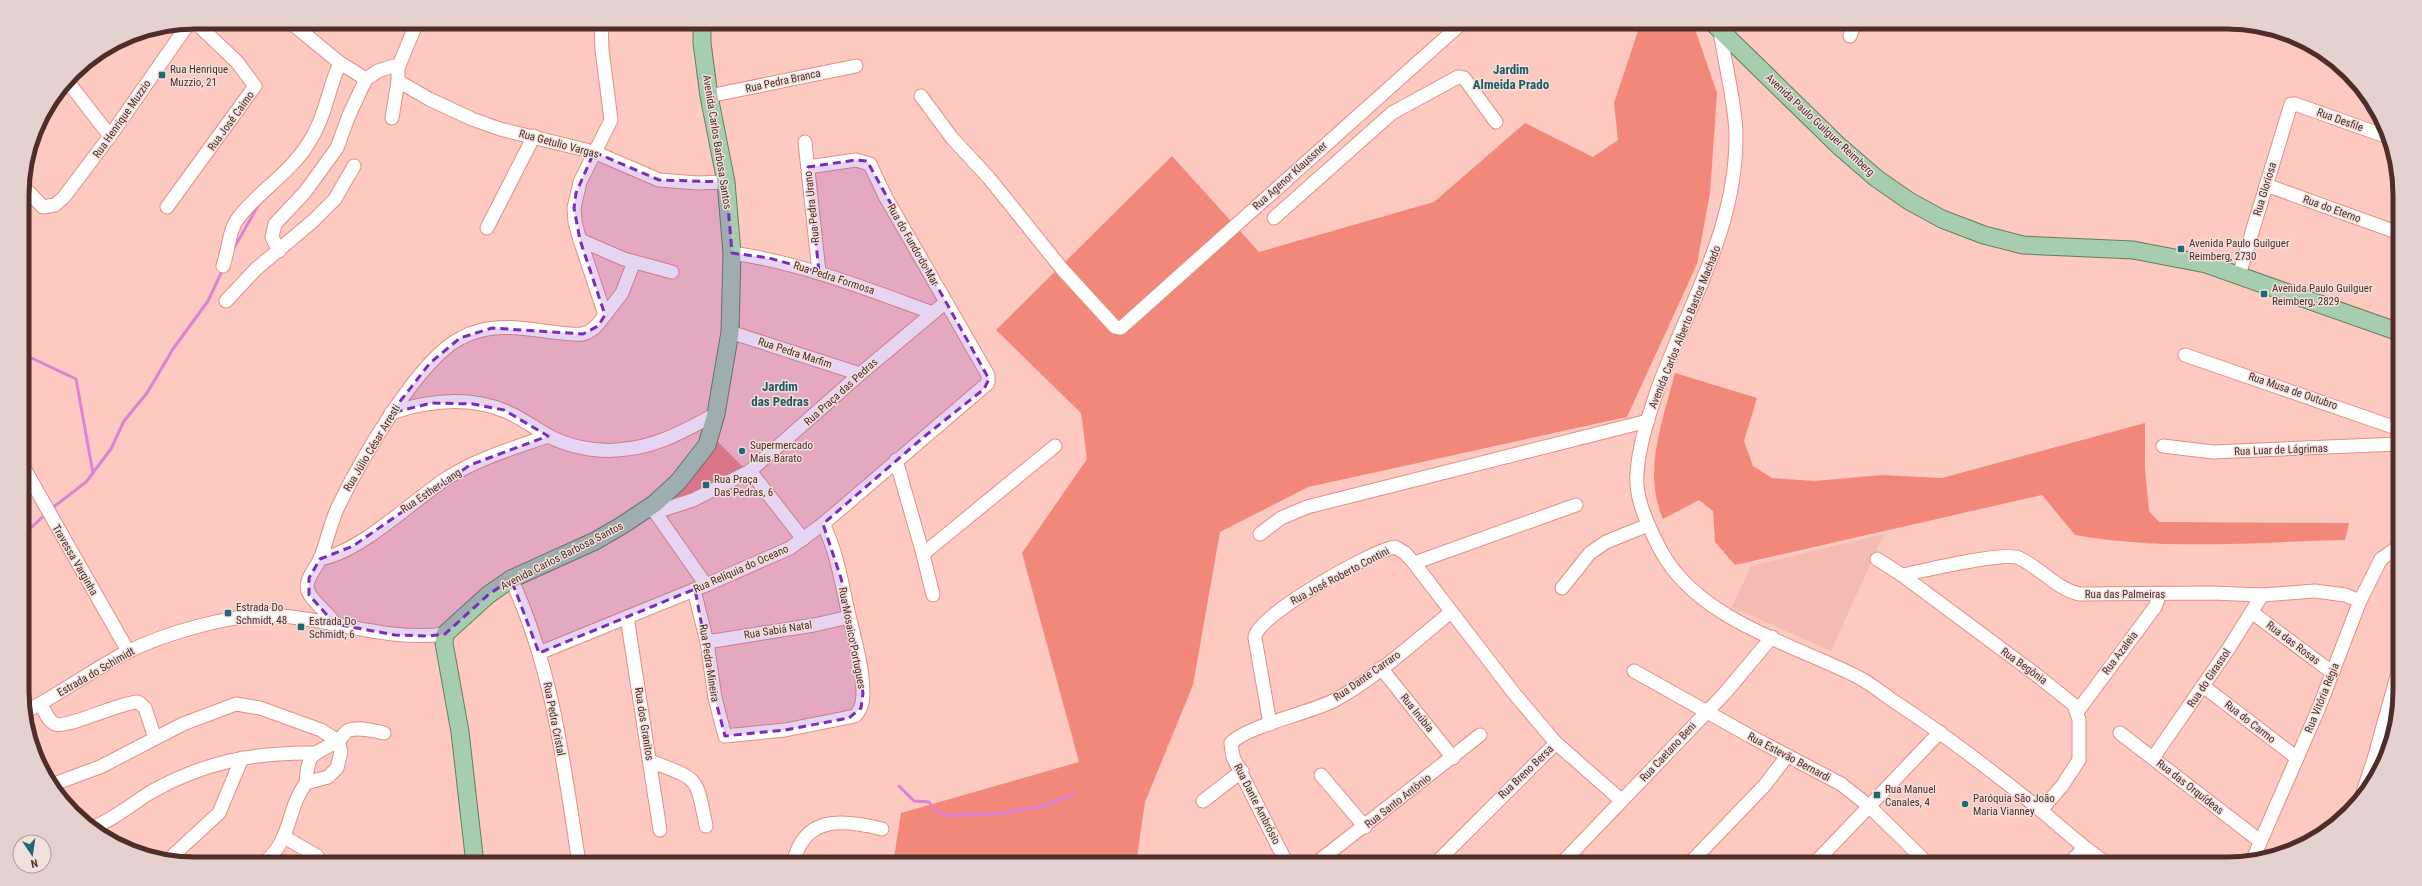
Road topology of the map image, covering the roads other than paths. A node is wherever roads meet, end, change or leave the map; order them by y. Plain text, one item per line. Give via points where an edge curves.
1 (185, 29) edge
2 (202, 29) edge
3 (299, 29) edge
4 (414, 29) edge
5 (601, 29) edge
6 (702, 29) edge
7 (1455, 29) edge
8 (1721, 29) edge
9 (1725, 29) edge
10 (1852, 29) edge
11 (1850, 36) dead end
12 (340, 63) junction
13 (856, 66) dead end
14 (398, 74) junction
15 (366, 80) junction
16 (70, 85) edge
17 (710, 96) junction
18 (921, 96) dead end
19 (1377, 98) junction
20 (2292, 104) joint
21 (1390, 114) junction
22 (392, 118) dead end
23 (1496, 122) dead end
24 (2382, 135) edge
25 (110, 136) junction
26 (534, 136) junction
27 (805, 142) dead end
28 (594, 152) junction
29 (354, 166) dead end
30 (808, 167) junction
31 (726, 182) junction
32 (2266, 185) junction
33 (29, 193) edge
34 (168, 207) dead end
35 (1274, 218) dead end
36 (487, 228) dead end
37 (2393, 231) edge
38 (580, 240) junction
39 (279, 251) junction
40 (732, 253) junction
41 (634, 262) junction
42 (223, 266) dead end
43 (672, 272) dead end
44 (819, 272) junction
45 (2239, 275) junction
46 (226, 301) dead end
47 (946, 302) junction
48 (933, 313) junction
49 (605, 315) junction
50 (2393, 330) edge
51 (730, 332) junction
52 (2185, 355) dead end
53 (860, 374) junction
54 (989, 379) joint
55 (392, 413) junction
56 (716, 414) junction
57 (1648, 421) junction
58 (2393, 427) edge
59 (548, 436) junction
60 (2393, 444) edge
61 (1055, 446) dead end
62 (2163, 446) dead end
63 (896, 460) junction
64 (750, 471) junction
65 (29, 478) edge
66 (1576, 505) dead end
67 (650, 511) junction
68 (824, 524) junction
69 (1648, 525) junction
70 (1260, 534) dead end
71 (803, 539) junction
72 (923, 554) junction
73 (2393, 557) edge
74 (320, 559) junction
75 (1876, 559) dead end
76 (1414, 563) junction
77 (1902, 575) junction
78 (510, 579) junction
79 (700, 587) junction
80 (1562, 588) dead end
81 (2160, 594) junction
82 (933, 595) dead end
83 (2262, 595) junction
84 (2360, 600) junction
85 (1451, 612) junction
86 (2252, 613) junction
87 (626, 617) junction
88 (849, 617) junction
89 (335, 624) junction
90 (1772, 637) junction
91 (439, 638) junction
92 (707, 642) junction
93 (128, 651) junction
94 (539, 653) junction
95 (1381, 668) junction
96 (1634, 671) dead end
97 (2333, 673) junction
98 (2203, 686) junction
99 (2393, 690) edge
100 (40, 704) junction
101 (30, 710) edge
102 (1705, 712) junction
103 (2077, 712) junction
104 (1270, 724) junction
105 (1940, 732) junction
106 (384, 733) dead end
107 (2120, 733) dead end
108 (1480, 735) dead end
109 (725, 736) joint
110 (155, 738) junction
111 (338, 741) junction
112 (1556, 743) junction
113 (1231, 744) joint
114 (315, 753) junction
115 (1787, 756) junction
116 (242, 758) junction
117 (1453, 758) junction
118 (2152, 758) junction
119 (2297, 758) junction
120 (650, 761) junction
121 (1242, 771) junction
122 (1321, 774) dead end
123 (2366, 782) edge
124 (57, 783) edge
125 (306, 783) junction
126 (1621, 800) junction
127 (1203, 801) dead end
128 (1870, 806) junction
129 (2041, 810) junction
130 (97, 825) edge
131 (706, 826) dead end
132 (1365, 827) junction
133 (882, 829) dead end
134 (660, 830) dead end
135 (284, 837) junction
136 (2260, 842) junction
137 (2084, 848) junction
138 (2255, 855) edge
139 (172, 856) edge
140 (270, 857) edge
141 (318, 857) edge
142 (474, 857) edge
143 (578, 857) edge
144 (795, 857) edge
145 (1284, 857) edge
146 (1324, 857) edge
147 (1442, 857) edge
148 (1568, 857) edge
149 (1696, 857) edge
150 (1821, 857) edge
151 (1921, 857) edge
152 (2076, 857) edge
153 (2098, 857) edge

1 - 25 street, Rua Henrique Muzzio
2 - 34 street, Rua José Caimo via 237,62 255,86
3 - 12 street
4 - 14 street
5 - 28 street via 605,80 611,115 608,127
6 - 17 main road, Avenida Carlos Barbosa Santos
7 - 19 street, Rua Agenor Klaussner
8 - 57 street, Avenida Carlos Alberto Bastos Machado via 1736,135 1727,210 1707,274 1669,362
9 - 45 main road, Avenida Paulo Guilguer Reimberg via 1839,146 1876,178 1909,201 1942,219 1984,235 2023,245 2133,250 2206,264
10 - 11 street
12 - 15 street
12 - 42 street via 330,84 320,125 295,161 238,218 229,239
13 - 17 street, Rua Pedra Branca
14 - 15 street via 393,66 378,71
14 - 22 street
14 - 26 street, Rua Getulio Vargas via 429,99 472,119 500,129
15 - 39 street via 337,148 305,192 275,224 272,237
16 - 25 street
17 - 31 main road, Avenida Carlos Barbosa Santos
18 - 19 street, Rua Agenor Klaussner via 952,138 989,178 1062,269 1117,328 1130,322
19 - 21 street
20 - 24 street, Rua Desfile
20 - 32 street, Rua Gloriosa
21 - 23 street via 1458,77 1464,78
21 - 35 street
25 - 33 street, Rua Henrique Muzzio via 64,198 47,207 38,203
26 - 28 street, Rua Getulio Vargas
26 - 36 street
27 - 30 street, Rua Pedra Urano
28 - 31 street, Rua Getulio Vargas via 659,180
28 - 38 street via 576,193 575,222
29 - 39 street via 334,200
30 - 44 street, Rua Pedra Urano
30 - 47 street, Rua do Fundo do Mar via 856,160 870,164 885,196
31 - 40 main road, Avenida Carlos Barbosa Santos
32 - 37 street, Rua do Eterno
32 - 45 street, Rua Gloriosa
38 - 41 street
38 - 49 street
39 - 46 street via 256,269
40 - 44 street, Rua Pedra Formosa via 769,258
40 - 51 main road, Avenida Carlos Barbosa Santos
41 - 43 street
41 - 49 street, Rua Júlio César Arresti via 622,294
44 - 48 street, Rua Pedra Formosa
45 - 50 main road, Avenida Paulo Guilguer Reimberg
47 - 48 street, Rua Praça das Pedras
47 - 54 street, Rua do Fundo do Mar
48 - 53 street, Rua Praça das Pedras
49 - 55 street, Rua Júlio César Arresti via 598,326 583,334 506,327 484,329 460,338 430,363
51 - 53 street, Rua Pedra Marfim
51 - 56 main road, Avenida Carlos Barbosa Santos
52 - 58 street, Rua Musa de Outubro
53 - 64 street, Rua Praça das Pedras
54 - 63 street, Rua Relíquia do Oceano via 984,389
55 - 59 street via 436,402 474,404 504,410
55 - 74 street, Rua Júlio César Arresti via 337,508
56 - 59 street via 668,439 630,449 600,450 562,442
56 - 67 main road, Avenida Carlos Barbosa Santos via 707,445 690,468
57 - 69 street, Avenida Carlos Alberto Bastos Machado via 1636,474 1642,510
57 - 70 street via 1307,507 1281,518
59 - 74 street, Rua Esther Lang via 496,453 470,465 418,498 353,546
60 - 62 street, Rua Luar de Lágrimas via 2225,452 2193,451
61 - 72 street
63 - 68 street, Rua Relíquia do Oceano
63 - 72 street
64 - 67 street, Rua Praça das Pedras via 699,497
64 - 71 street
65 - 93 street, Travessa Varginha
66 - 76 street
67 - 78 main road, Avenida Carlos Barbosa Santos via 595,540
67 - 79 street
68 - 71 street, Rua Relíquia do Oceano
68 - 88 street, Rua Mosaico Portugues via 832,544
69 - 80 street via 1606,542 1590,554
69 - 90 street, Avenida Carlos Alberto Bastos Machado via 1666,561 1700,596 1714,608
71 - 79 street, Rua Relíquia do Oceano via 778,554
72 - 82 street
73 - 84 street, Rua Vitória Régia via 2377,565
74 - 89 street, Rua Júlio César Arresti via 309,578 308,591
75 - 77 street, Rua Begônia
76 - 85 street, Rua José Roberto Contini
76 - 104 street, Rua José Roberto Contini via 1398,548 1389,548 1316,587 1273,613 1260,626 1254,634
77 - 81 street, Rua das Palmeiras via 2015,556 2066,591
77 - 103 street, Rua Begônia via 2069,700
78 - 91 main road, Avenida Carlos Barbosa Santos
78 - 94 street, Rua Pedra Cristal
79 - 87 street, Rua Relíquia do Oceano
79 - 92 street, Rua Pedra Mineira
81 - 83 street, Rua das Palmeiras
81 - 103 street, Rua Azaleia via 2155,607
83 - 84 street, Rua das Palmeiras via 2315,591
83 - 86 street, Rua do Girassol
84 - 97 street, Rua Vitória Régia
85 - 95 street, Rua Dante Carraro
85 - 112 street, Rua José Roberto Contini
86 - 97 street, Rua das Rosas
86 - 98 street, Rua do Girassol
87 - 94 street, Rua Relíquia do Oceano
87 - 120 street, Rua dos Granitos
88 - 92 street, Rua Sabiá Natal
88 - 109 street, Rua Mosaico Portugues via 863,693 858,713 849,718 804,727
89 - 91 street, Estrada do Schimidt via 395,635
89 - 93 street, Estrada do Schimidt via 269,615 237,618 173,634
90 - 102 street, Rua Caetano Beni via 1725,693
90 - 105 street, Avenida Carlos Alberto Bastos Machado via 1857,676
91 - 142 main road via 460,732
92 - 109 street, Rua Pedra Mineira via 715,698
93 - 100 street, Estrada do Schimidt
94 - 143 street, Rua Pedra Cristal via 549,688
95 - 104 street, Rua Dante Carraro via 1326,705
95 - 117 street, Rua Inúbia
96 - 102 street, Rua Estevão Bernardi
97 - 119 street, Rua Vitória Régia
98 - 118 street, Rua do Girassol
98 - 119 street, Rua do Carmo
99 - 123 street
100 - 101 street, Estrada do Schimidt
100 - 110 street via 50,721 60,725 114,706 138,702 145,708
102 - 115 street, Rua Estevão Bernardi
102 - 126 street, Rua Caetano Beni
103 - 129 street via 2079,760 2062,786
104 - 113 street, Rua Dante Carraro via 1236,738
105 - 128 street
105 - 129 street, Avenida Carlos Alberto Bastos Machado
106 - 111 street via 358,729 347,731
107 - 118 street, Rua das Orquídeas
108 - 117 street, Rua Santo Antônio
110 - 111 street via 203,715 236,704 260,708 321,730
110 - 124 street via 100,767
111 - 114 street
111 - 125 street via 341,752 337,768 328,777
112 - 126 street, Rua Breno Bersa
112 - 147 street, Rua Breno Bersa
113 - 121 street, Rua Dante Ambrósio via 1234,757
114 - 116 street via 281,752
114 - 125 street via 307,762
115 - 128 street, Rua Estevão Bernardi via 1841,784
115 - 149 street via 1765,785
116 - 130 street via 195,770
116 - 139 street via 219,813
117 - 132 street, Rua Santo Antônio
118 - 136 street, Rua das Orquídeas
119 - 136 street, Rua Vitória Régia
120 - 131 street via 683,774 697,785
120 - 134 street, Rua dos Granitos
121 - 127 street
121 - 145 street, Rua Dante Ambrósio
122 - 132 street
125 - 135 street
126 - 148 street, Rua Caetano Beni
128 - 150 street
128 - 151 street, Rua Estevão Bernardi
129 - 137 street, Avenida Carlos Alberto Bastos Machado
132 - 146 street, Rua Santo Antônio
133 - 144 street via 850,822 815,828 806,833 799,842
135 - 140 street via 280,847
135 - 141 street
136 - 138 street, Rua Vitória Régia
137 - 152 street
137 - 153 street, Avenida Carlos Alberto Bastos Machado

